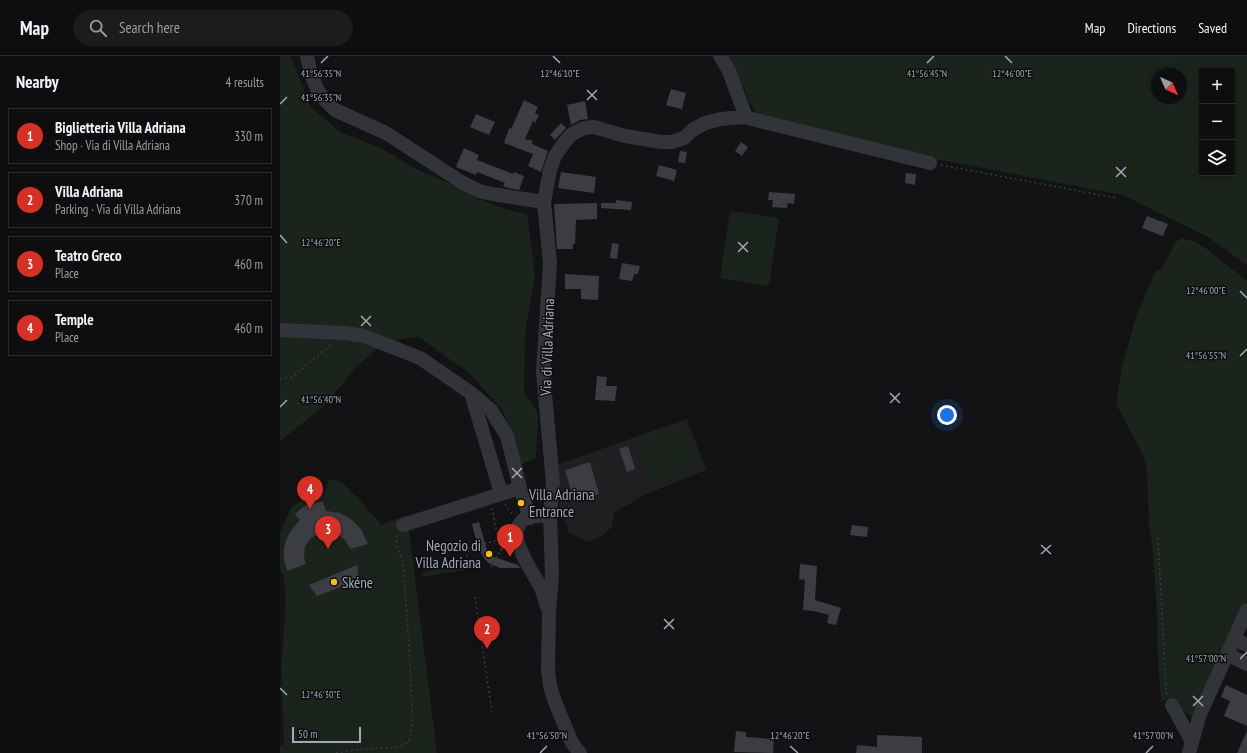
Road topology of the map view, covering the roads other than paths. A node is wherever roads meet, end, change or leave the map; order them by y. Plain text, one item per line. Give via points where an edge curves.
1 (307, 56) edge
2 (720, 56) edge
3 (746, 117) junction
4 (930, 163) road end
5 (544, 202) junction
6 (280, 330) edge
7 (471, 393) junction
8 (520, 488) junction
9 (501, 493) junction
10 (550, 515) junction
11 (525, 520) junction
12 (403, 526) road end
13 (552, 563) junction
14 (532, 572) junction
15 (1247, 610) edge
16 (549, 613) junction
17 (1234, 639) junction
18 (1247, 645) edge
19 (1227, 654) junction
20 (1247, 664) edge
21 (1172, 705) road end
22 (1191, 747) edge
23 (580, 753) edge

1 - 5 street via 314,84 335,110 386,133 479,191
2 - 3 street via 729,71
3 - 4 street, Via di Villa Adriana
3 - 5 street, Via di Villa Adriana via 705,123 684,138 672,142 625,136 594,127 581,129 572,134 555,156
5 - 10 street, Via di Villa Adriana via 550,263 543,372 553,483
6 - 7 street via 364,336 420,358
7 - 8 street via 491,410 507,436
7 - 9 street
8 - 9 street
8 - 11 street
9 - 12 street
10 - 11 street
10 - 13 street, Via di Villa Adriana
11 - 14 street, Via di Villa Adriana via 517,529 518,544
13 - 14 street
13 - 16 street, Via di Villa Adriana
14 - 16 street, Via di Villa Adriana via 540,586
15 - 17 street
16 - 23 street, Via di Villa Adriana via 548,670 551,690 574,746
17 - 18 street
17 - 19 street
19 - 20 street
19 - 22 street via 1200,714
21 - 22 street

